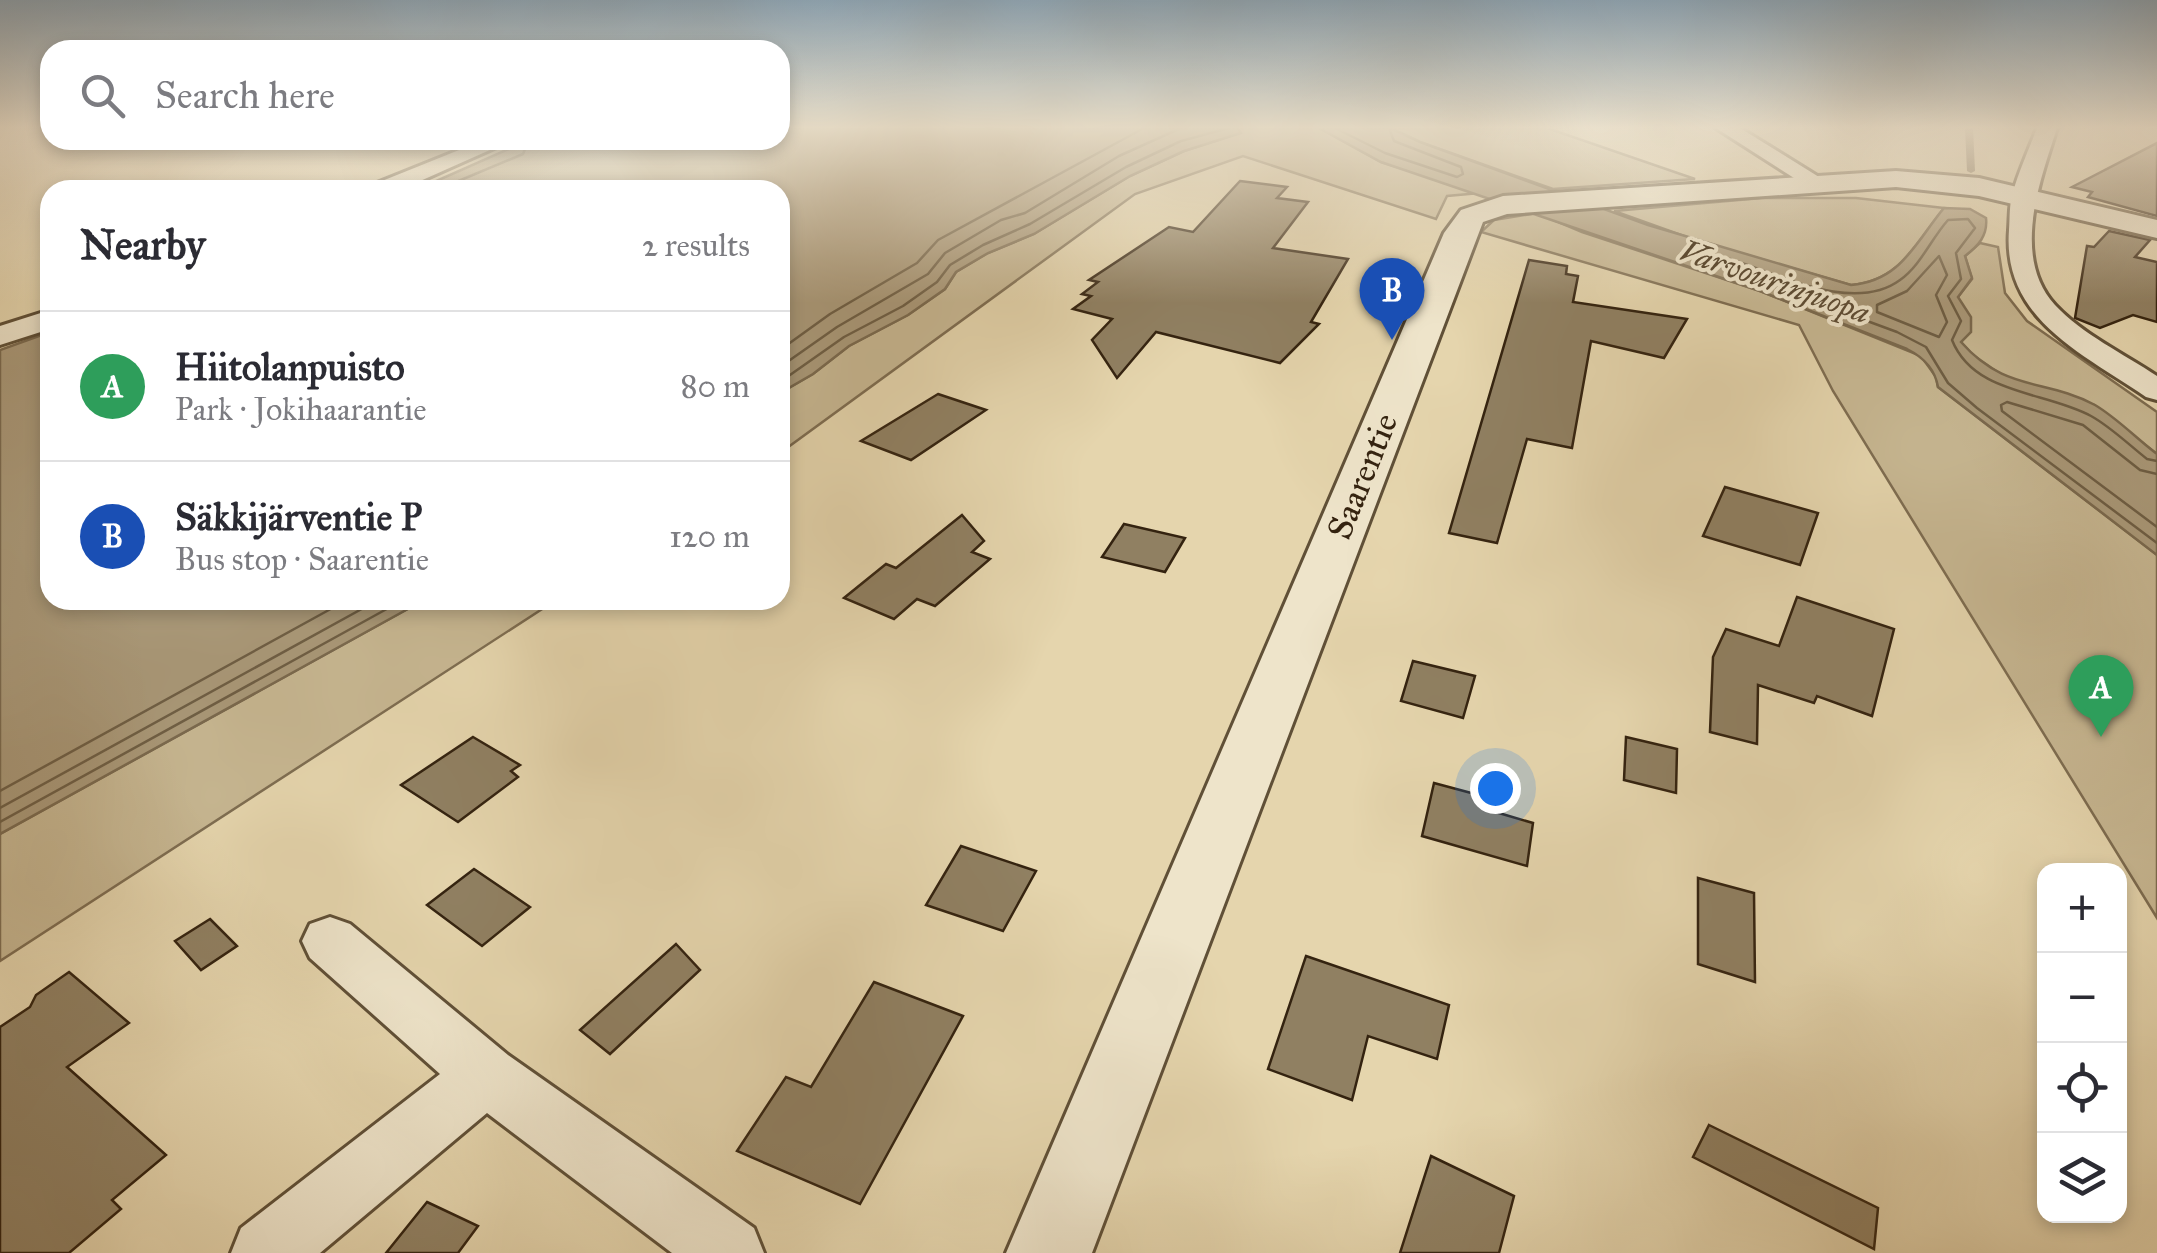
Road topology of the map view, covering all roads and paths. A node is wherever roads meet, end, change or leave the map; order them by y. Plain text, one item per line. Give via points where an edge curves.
1 (1744, 186) edge
2 (1968, 186) edge
3 (2026, 186) edge
4 (2023, 196) junction
5 (2157, 229) edge
6 (40, 322) edge
7 (0, 336) edge
8 (2157, 390) edge
9 (330, 941) dead end
10 (486, 1075) junction
11 (266, 1253) edge
12 (728, 1253) edge
13 (1049, 1253) edge

1 - 13 street, Saarentie via 1503,205 1472,216 1460,234
2 - 4 street, Saarentie
3 - 4 street
4 - 5 street, Saarentie
4 - 8 street via 2020,255 2044,310
6 - 7 street
9 - 10 street
10 - 11 street
10 - 12 street

